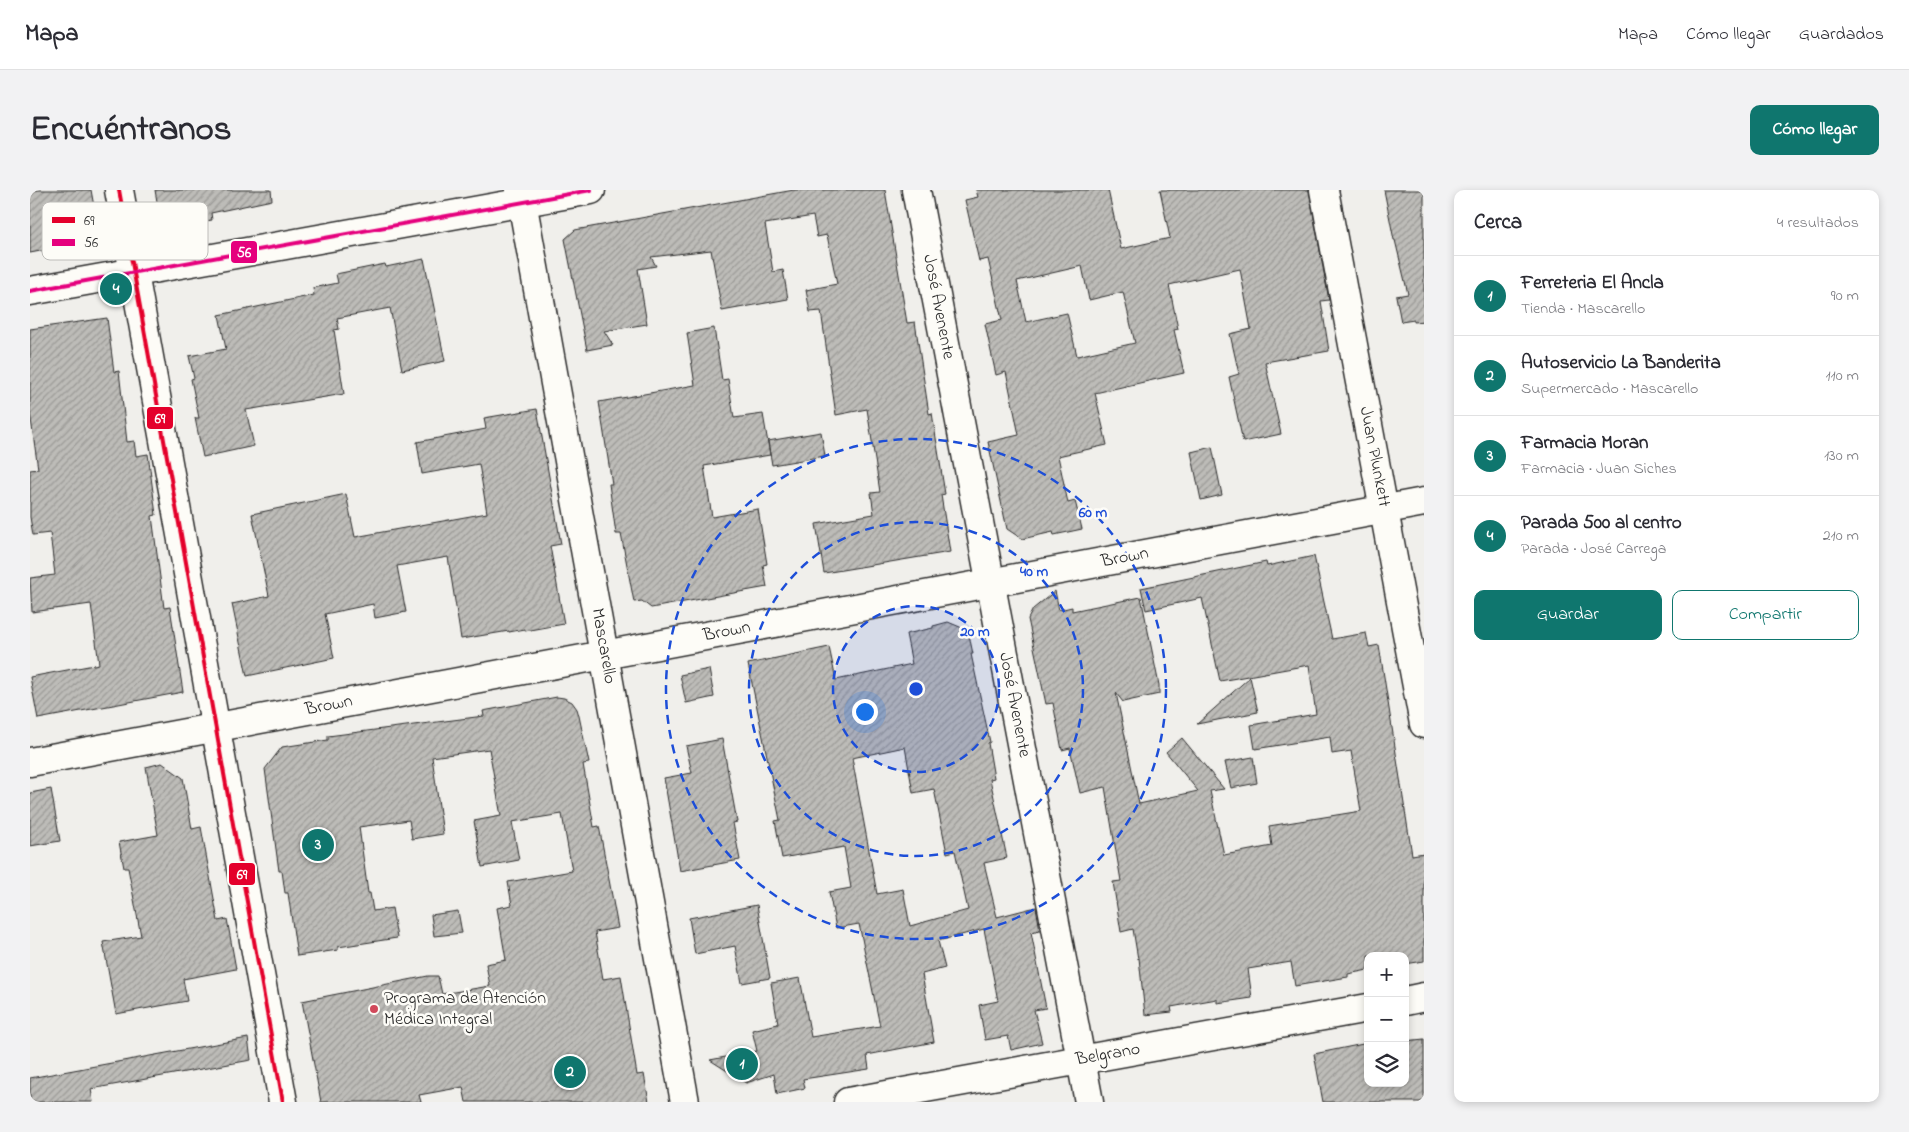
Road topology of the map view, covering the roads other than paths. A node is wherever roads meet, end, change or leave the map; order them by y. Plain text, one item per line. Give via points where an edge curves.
1 (591, 190) edge
2 (916, 190) edge
3 (1324, 190) edge
4 (521, 196) edge
5 (208, 257) edge
6 (132, 260) edge
7 (195, 260) edge
8 (134, 272) junction
9 (30, 291) edge
10 (1424, 502) edge
11 (1384, 510) junction
12 (991, 584) junction
13 (604, 655) junction
14 (1424, 724) edge
15 (216, 727) junction
16 (30, 762) edge
17 (1424, 997) edge
18 (1409, 1000) edge
19 (1364, 1009) edge
20 (1081, 1060) junction
21 (283, 1102) edge
22 (685, 1102) edge
23 (848, 1102) edge
24 (1089, 1102) edge

1 - 4 street
2 - 12 street, José Avenente
3 - 11 street, Juan Plunkett
4 - 5 street
4 - 13 street, Mascarello
6 - 8 street
7 - 8 street
8 - 9 street
8 - 15 street
10 - 11 street, Brown
11 - 12 street, Brown
11 - 14 street, Juan Plunkett
12 - 13 street, Brown
12 - 20 street, José Avenente
13 - 15 street, Brown
13 - 22 street, Mascarello
15 - 16 street, Brown
15 - 21 street
17 - 18 street
19 - 20 street, Belgrano
20 - 23 street, Belgrano
20 - 24 street, José Avenente

